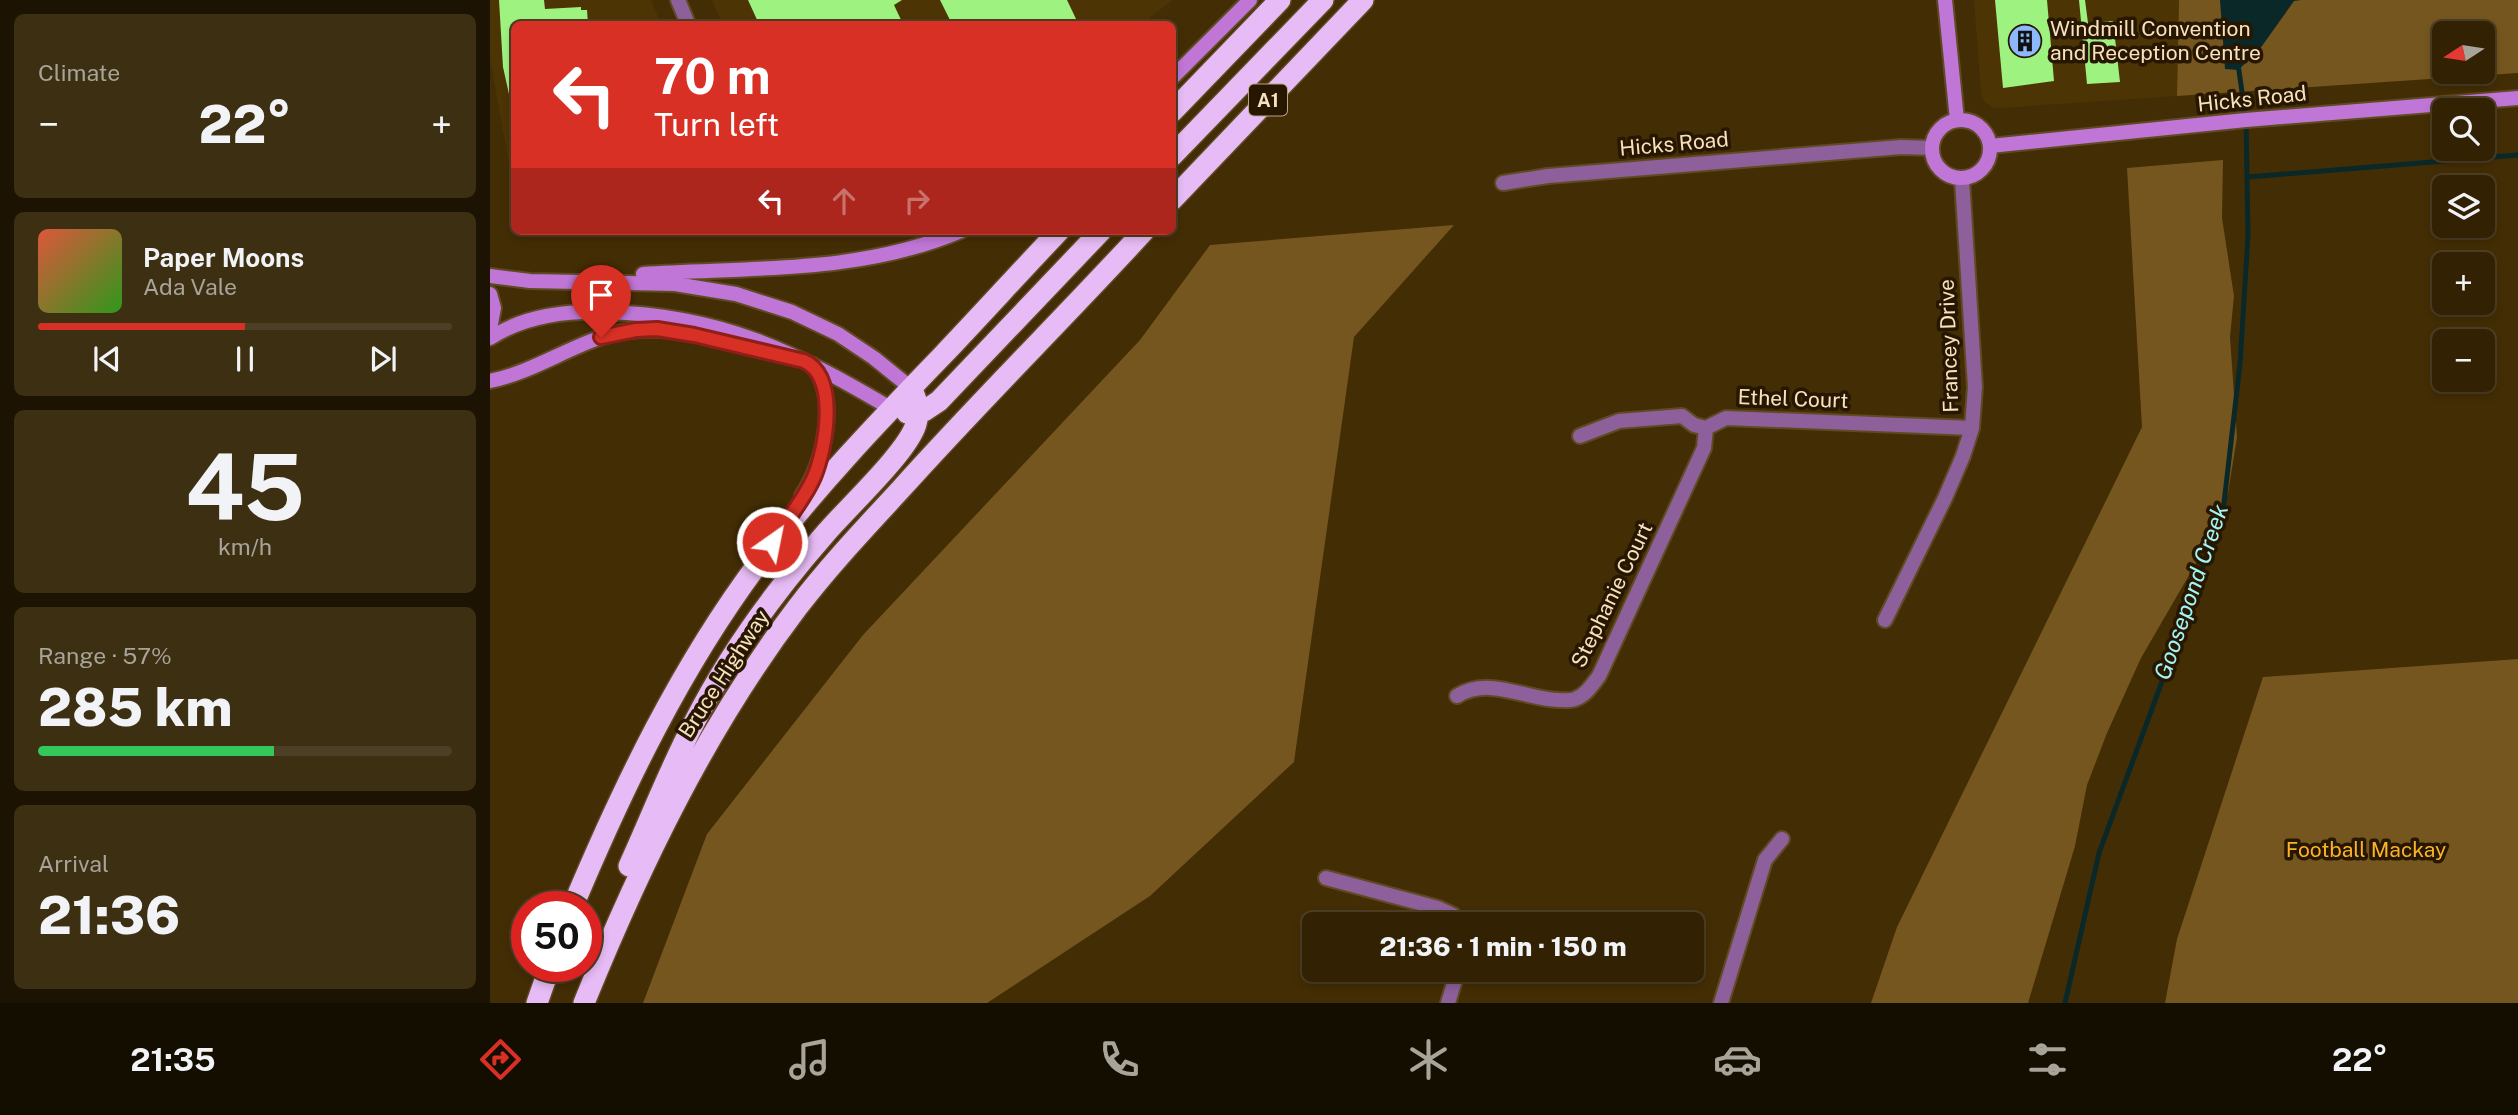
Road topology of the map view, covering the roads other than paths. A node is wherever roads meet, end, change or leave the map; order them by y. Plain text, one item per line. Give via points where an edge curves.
1 (678, 0) edge
2 (1250, 0) edge
3 (1280, 0) edge
4 (1323, 0) edge
5 (1363, 0) edge
6 (1945, 0) edge
7 (687, 21) edge
8 (1176, 74) edge
9 (2518, 98) edge
10 (1176, 108) edge
11 (1957, 120) junction
12 (1990, 146) junction
13 (1932, 148) junction
14 (1176, 152) edge
15 (1962, 179) junction
16 (1503, 183) dead end
17 (1176, 196) edge
18 (949, 235) edge
19 (1055, 235) edge
20 (1097, 235) edge
21 (1140, 235) edge
22 (490, 276) edge
23 (561, 280) junction
24 (490, 294) edge
25 (490, 329) edge
26 (490, 338) edge
27 (808, 363) junction
28 (490, 381) edge
29 (911, 388) junction
30 (890, 408) junction
31 (918, 413) junction
32 (1706, 428) junction
33 (1972, 428) junction
34 (1580, 436) dead end
35 (759, 562) junction
36 (1885, 620) dead end
37 (1457, 696) dead end
38 (1782, 839) dead end
39 (1326, 878) dead end
40 (580, 891) edge
41 (1447, 912) edge
42 (544, 982) edge
43 (1454, 982) edge
44 (537, 1003) edge
45 (583, 1003) edge
46 (1448, 1003) edge
47 (1721, 1003) edge

1 - 7 street
2 - 8 main road
3 - 10 highway
4 - 14 highway
5 - 17 highway, A1
6 - 11 main road
9 - 12 main road, Hicks Road
11 - 12 main road via 1975,124
11 - 13 main road via 1938,132
12 - 15 main road via 1984,168
13 - 15 main road via 1938,167
13 - 16 street, Hicks Road via 1562,174
15 - 33 street, Francey Drive via 1975,387
18 - 23 main road via 906,250 823,266
19 - 29 highway, Bruce Highway
20 - 31 highway via 940,401
21 - 45 highway, Bruce Highway via 924,463 831,565 789,619 697,761
22 - 23 main road
23 - 29 main road via 691,285 767,302 838,334
24 - 25 main road via 494,309
26 - 27 main road via 538,317 635,313 738,332
27 - 28 main road via 694,335 647,329 601,337
27 - 30 main road
27 - 35 main road via 821,379 827,400 821,457 811,482
29 - 30 highway, Bruce Highway
29 - 31 highway
30 - 31 highway
30 - 35 highway, Bruce Highway
31 - 45 highway via 905,443 805,557 715,684 677,757 616,898
32 - 33 street, Ethel Court via 1726,418
32 - 34 street via 1682,416 1619,421
32 - 37 street, Stephanie Court via 1704,448 1599,676 1585,693 1574,700 1551,699 1473,687
33 - 36 street, Francey Drive via 1945,498
35 - 40 highway, Bruce Highway via 653,734
38 - 47 street via 1765,860
39 - 41 street
42 - 44 highway
43 - 46 street

